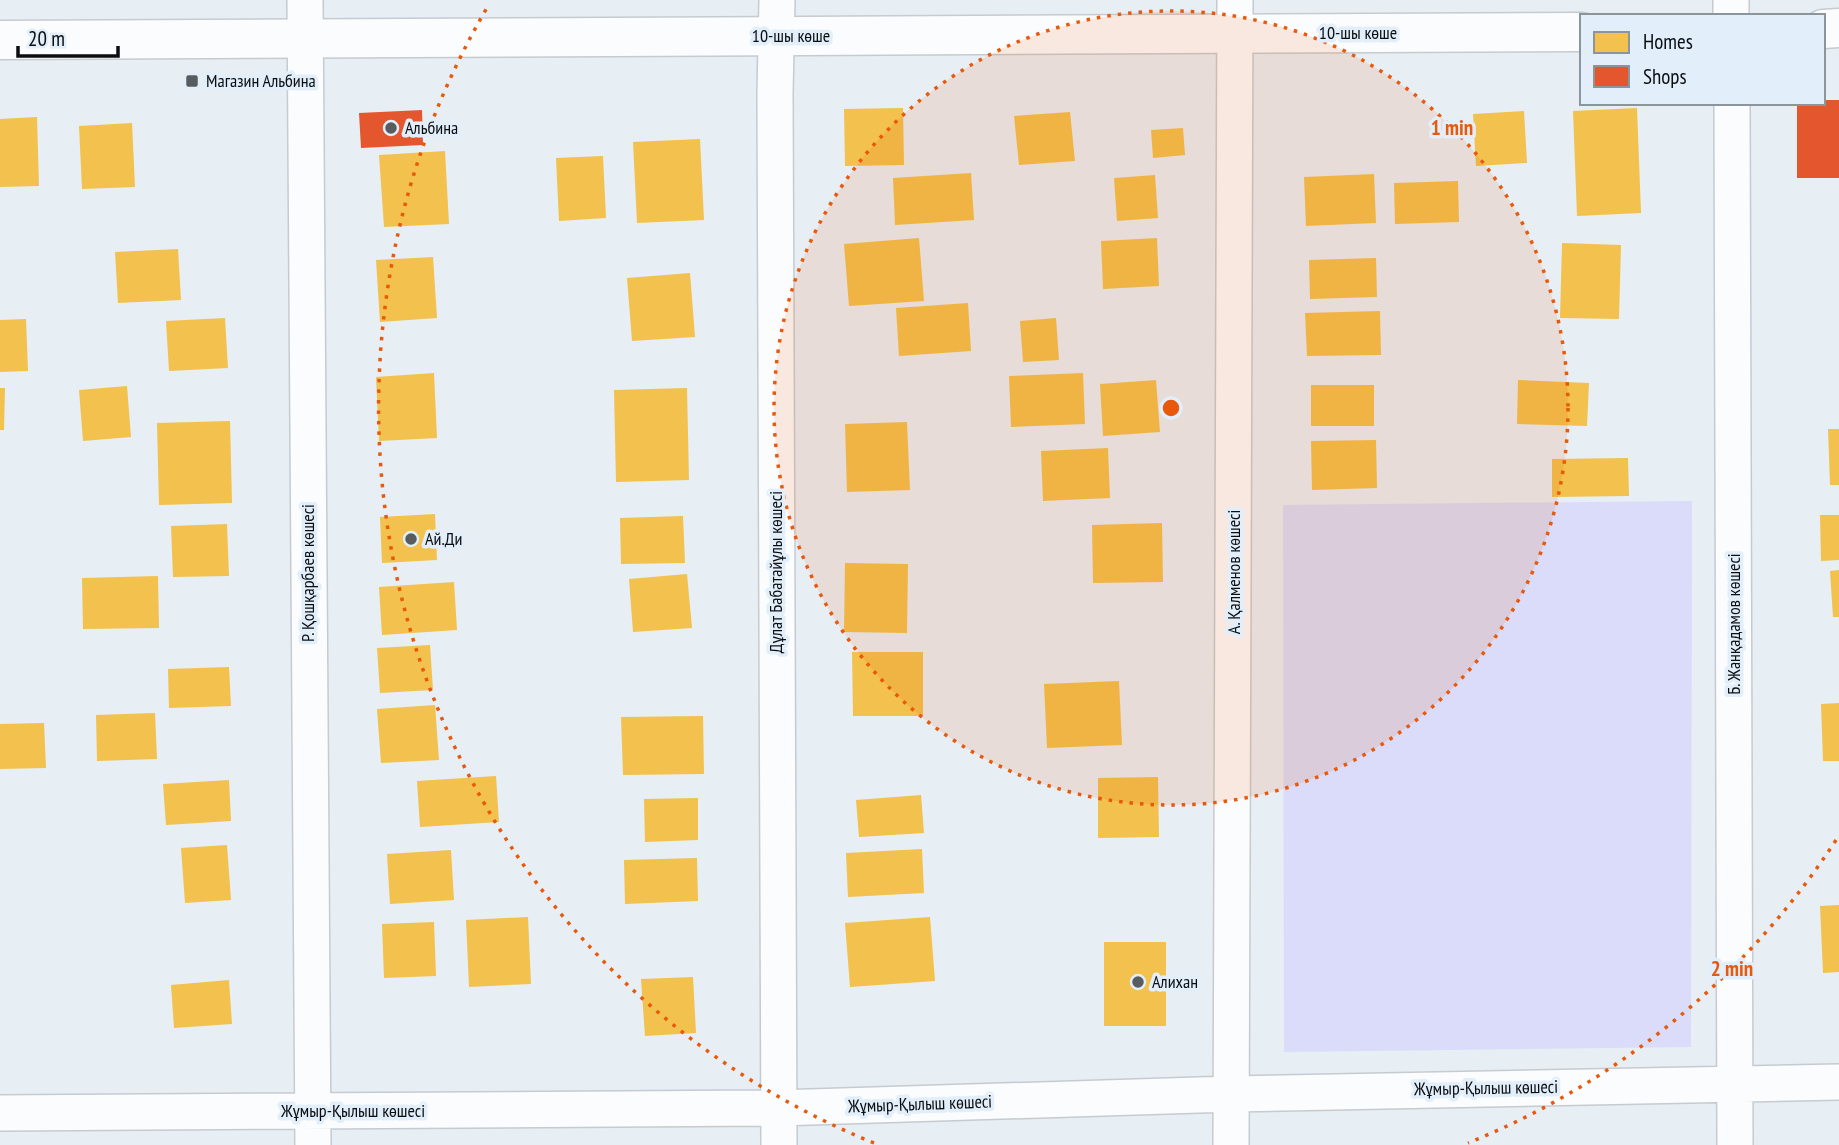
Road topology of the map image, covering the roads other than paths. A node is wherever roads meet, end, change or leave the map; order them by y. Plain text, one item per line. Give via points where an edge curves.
1 (305, 0) edge
2 (1235, 17) edge
3 (777, 18) edge
4 (1580, 32) edge
5 (304, 38) junction
6 (0, 40) edge
7 (1732, 105) edge
8 (1735, 1082) junction
9 (1839, 1082) edge
10 (1231, 1094) junction
11 (778, 1108) junction
12 (0, 1113) edge
13 (313, 1128) edge
14 (779, 1145) edge
15 (1231, 1145) edge
16 (1735, 1145) edge

1 - 5 street, Р. Қошқарбаев көшесі
2 - 3 street, 10-шы көше
2 - 4 street, 10-шы көше
2 - 10 street, А. Қалменов көшесі
3 - 5 street, 10-шы көше
3 - 11 street, Дұлат Бабатайұлы көшесі
5 - 6 street, 10-шы көше
5 - 13 street, Р. Қошқарбаев көшесі
7 - 8 street, Б. Жанқадамов көшесі
8 - 9 street, Жұмыр-Қылыш көшесі
8 - 10 street, Жұмыр-Қылыш көшесі
8 - 16 street, Б. Жанқадамов көшесі
10 - 11 street, Жұмыр-Қылыш көшесі
10 - 15 street, А. Қалменов көшесі
11 - 13 street, Жұмыр-Қылыш көшесі
11 - 14 street, Дұлат Бабатайұлы көшесі
12 - 13 street, Жұмыр-Қылыш көшесі

